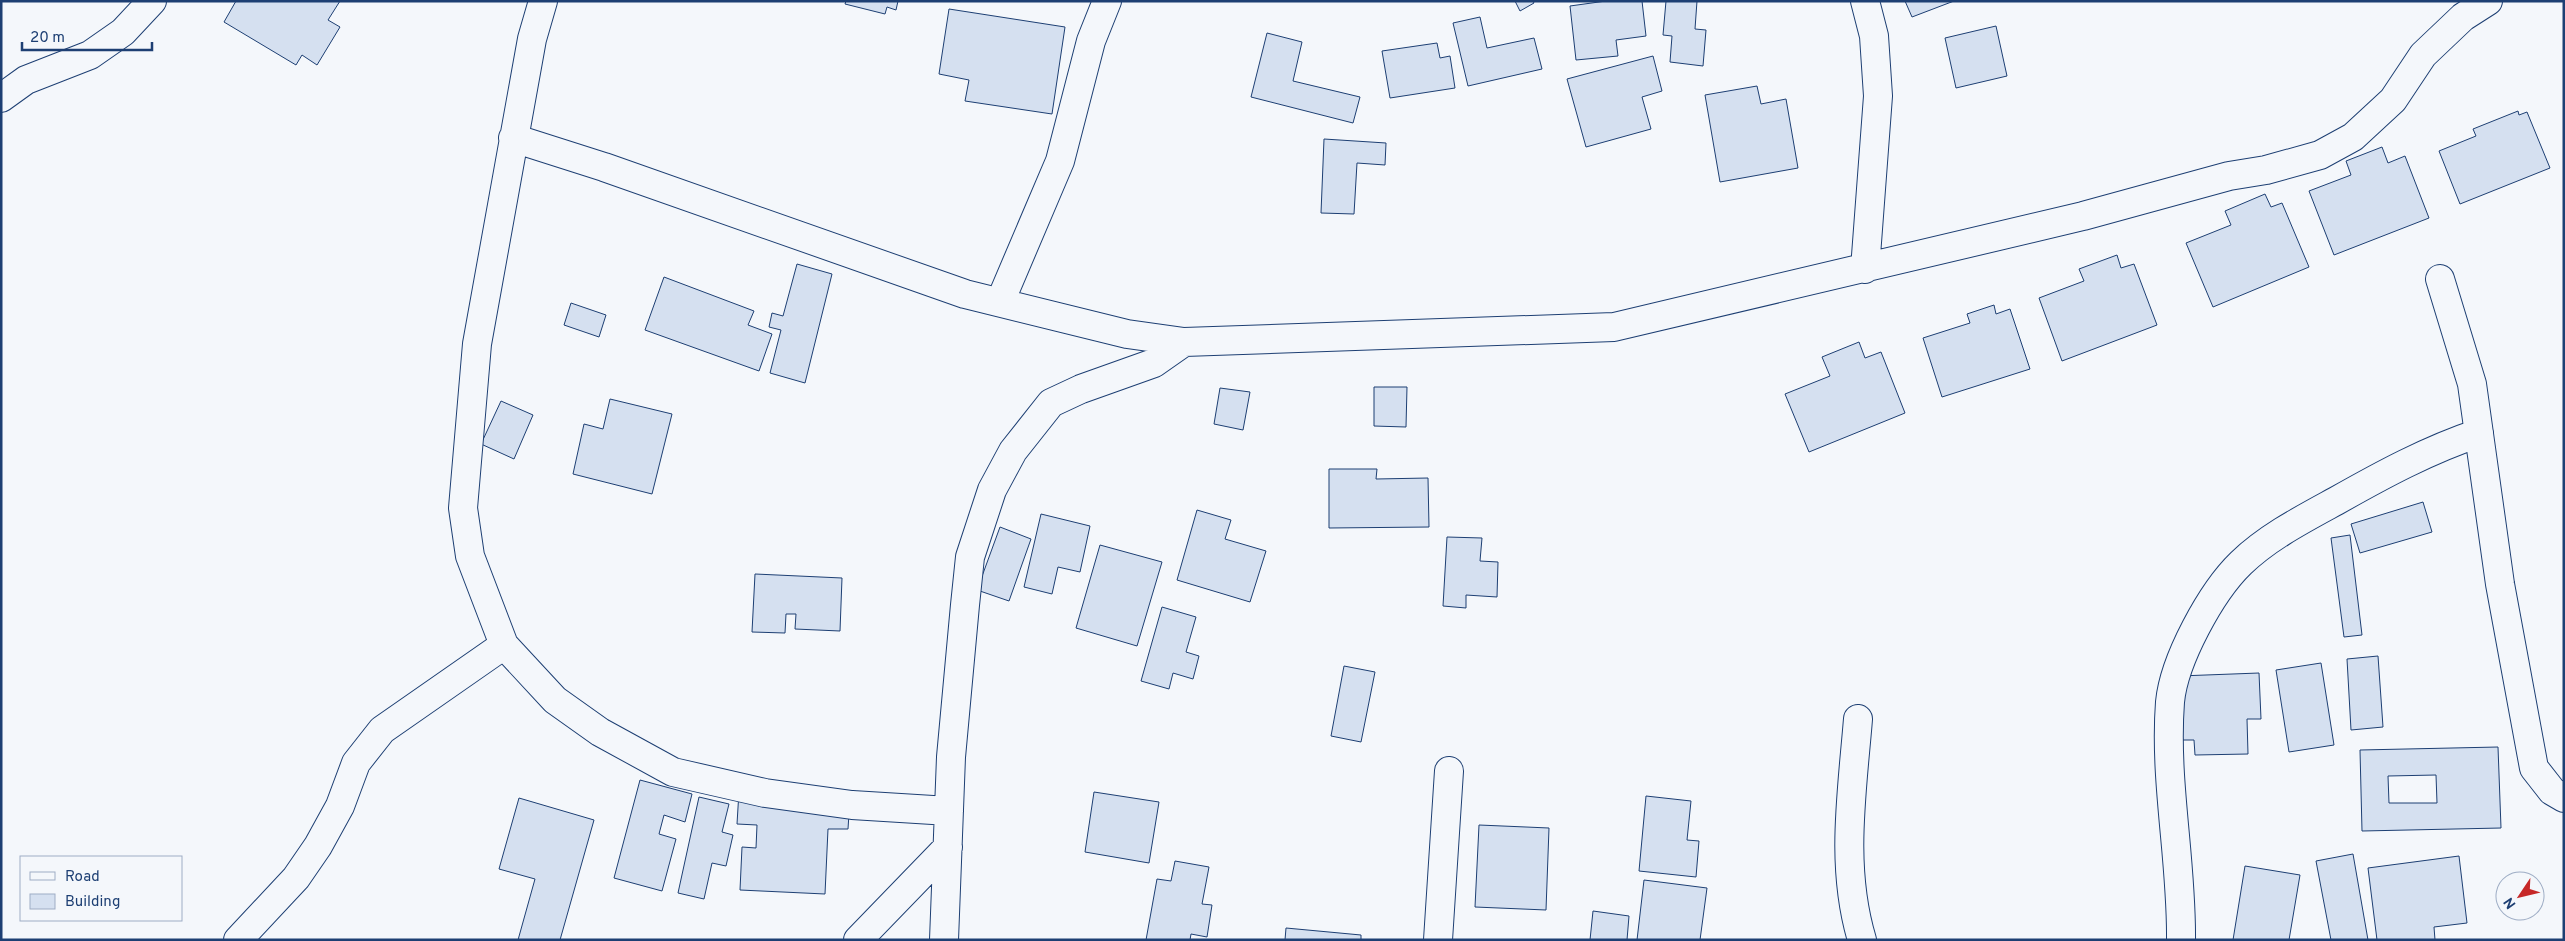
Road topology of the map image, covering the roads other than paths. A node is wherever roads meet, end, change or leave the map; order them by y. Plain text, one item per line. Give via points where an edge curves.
1 (152, 1) edge
2 (543, 1) edge
3 (1107, 1) edge
4 (1865, 1) edge
5 (2488, 1) edge
6 (1, 98) edge
7 (514, 138) junction
8 (1864, 268) junction
9 (2440, 279) dead end
10 (1000, 302) junction
11 (1184, 342) junction
12 (2479, 433) junction
13 (504, 645) junction
14 (1858, 719) dead end
15 (1450, 771) dead end
16 (2564, 798) edge
17 (950, 811) junction
18 (948, 847) junction
19 (238, 940) edge
20 (858, 940) edge
21 (944, 940) edge
22 (1438, 940) edge
23 (1862, 940) edge
24 (2181, 940) edge

1 - 6 street via 123,32 90,55 26,80
2 - 7 street via 532,39
3 - 10 street via 1091,41 1060,161
4 - 8 street via 1874,36 1878,96
5 - 8 street via 2463,17 2423,55 2393,100 2353,137 2320,155
7 - 10 street via 965,294
7 - 13 street via 477,344 463,508 470,556
8 - 11 street via 1614,328
9 - 12 street via 2472,384
10 - 11 street via 1127,334
11 - 17 street via 1154,362 1051,403 1013,451 992,490 970,557 951,757
12 - 16 street via 2500,584 2534,768 2552,791
12 - 24 street via 2441,446 2388,472 2290,526 2241,563 2206,606 2185,648 2170,700 2170,800 2181,902
13 - 17 street via 555,700 600,732 673,772 775,795 852,805
13 - 19 street via 382,730 356,763 340,806 313,854 296,878
14 - 23 street via 1848,846 1853,910
15 - 22 street
17 - 18 street
18 - 20 street
18 - 21 street

